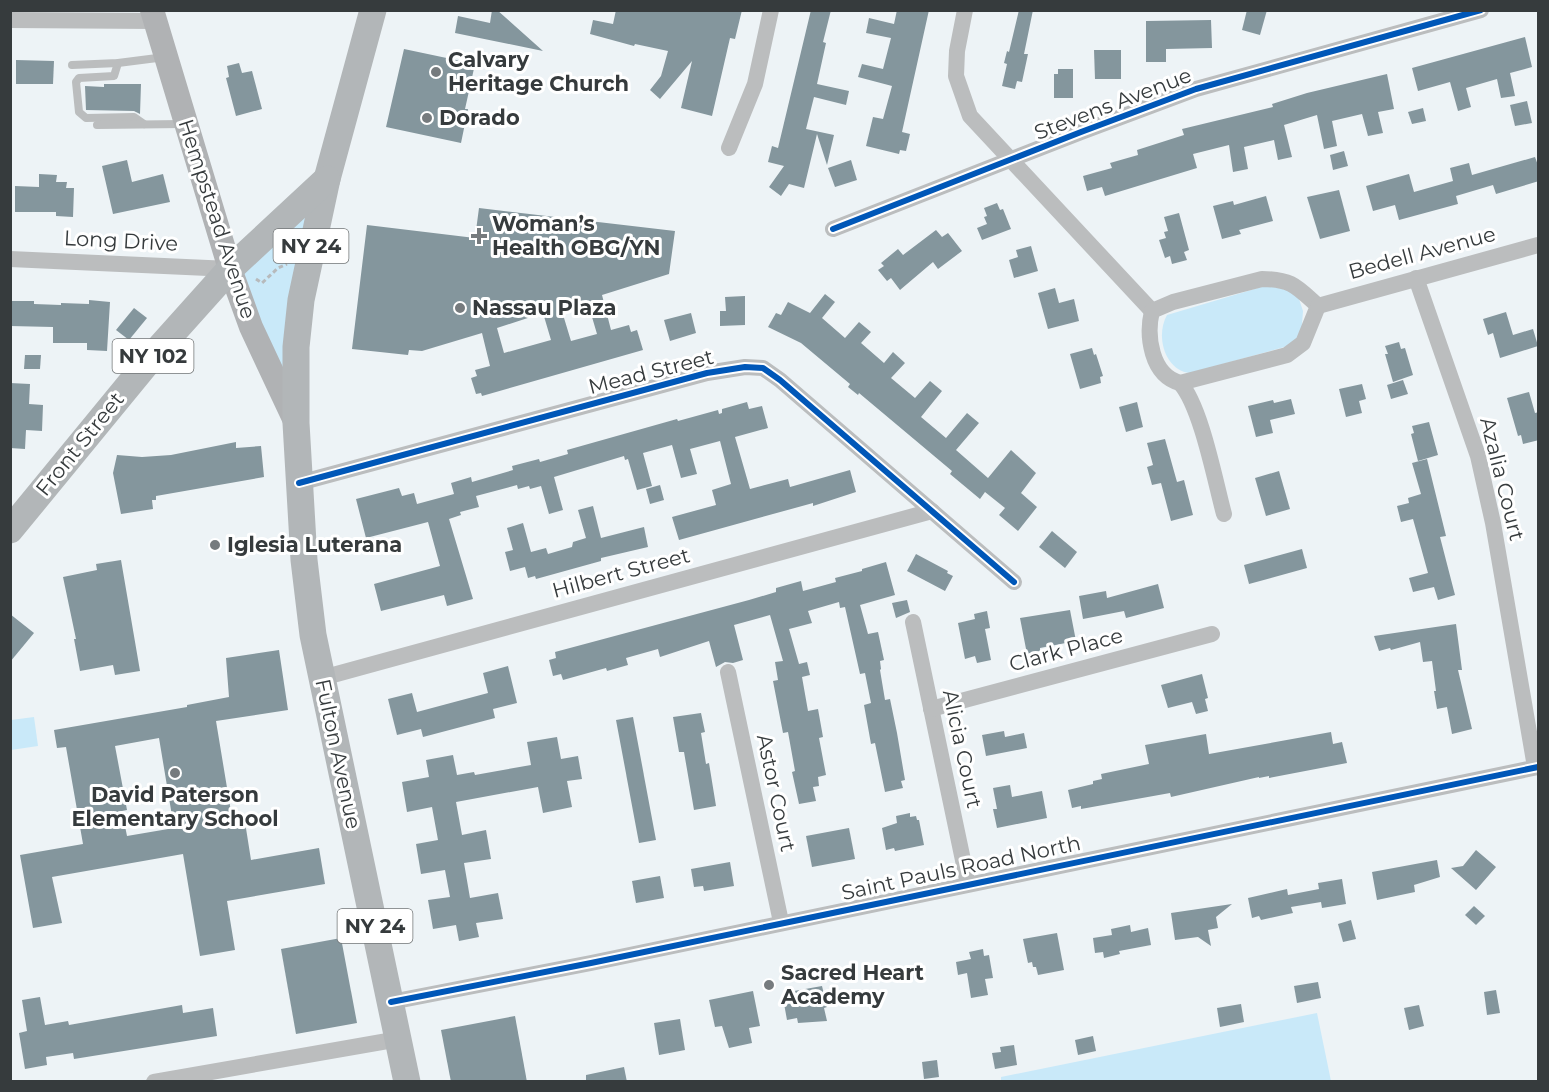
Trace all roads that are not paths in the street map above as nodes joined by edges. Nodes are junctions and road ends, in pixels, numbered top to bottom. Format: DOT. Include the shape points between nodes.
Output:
graph roads {
  1 [pos="373,10"];
  2 [pos="771,10"];
  3 [pos="966,10"];
  4 [pos="1481,10"];
  5 [pos="153,16"];
  6 [pos="10,20"];
  7 [pos="165,57"];
  8 [pos="118,63"];
  9 [pos="72,65"];
  10 [pos="144,124"];
  11 [pos="186,124"];
  12 [pos="97,125"];
  13 [pos="729,148"];
  14 [pos="1011,160"];
  15 [pos="327,179"];
  16 [pos="833,229"];
  17 [pos="1539,244"];
  18 [pos="10,259"];
  19 [pos="243,273"];
  20 [pos="1416,278"];
  21 [pos="1318,306"];
  22 [pos="1152,311"];
  23 [pos="1180,383"];
  24 [pos="296,423"];
  25 [pos="299,483"];
  26 [pos="932,511"];
  27 [pos="1224,514"];
  28 [pos="10,530"];
  29 [pos="1014,582"];
  30 [pos="913,622"];
  31 [pos="1212,634"];
  32 [pos="728,672"];
  33 [pos="322,678"];
  34 [pos="931,709"];
  35 [pos="1537,767"];
  36 [pos="968,884"];
  37 [pos="780,922"];
  38 [pos="391,1002"];
  39 [pos="399,1039"];
  40 [pos="154,1082"];
  41 [pos="407,1082"];
  1 -- 15 [label="main road, NY 24"];
  2 -- 13 [label="street" via="754,84"];
  3 -- 14 [label="street" via="956,76 970,116"];
  4 -- 14 [label="street, Stevens Avenue" via="1196,89"];
  5 -- 6 [label="street"];
  5 -- 7 [label="main road, Hempstead Avenue"];
  7 -- 8 [label="lane"];
  7 -- 11 [label="main road, Hempstead Avenue"];
  8 -- 9 [label="lane"];
  8 -- 10 [label="lane" via="114,76 79,78 79,112 86,118 134,117"];
  10 -- 11 [label="lane"];
  10 -- 12 [label="lane"];
  11 -- 19 [label="main road, Hempstead Avenue"];
  14 -- 16 [label="street, Stevens Avenue"];
  14 -- 22 [label="street"];
  15 -- 19 [label="main road, Front Street / NY 102"];
  15 -- 24 [label="main road, NY 24" via="301,300 296,347"];
  17 -- 20 [label="street, Bedell Avenue"];
  18 -- 19 [label="street, Long Drive"];
  19 -- 24 [label="main road, Hempstead Avenue" via="251,327"];
  19 -- 28 [label="main road, Front Street / NY 102" via="161,346"];
  20 -- 21 [label="street, Bedell Avenue"];
  20 -- 35 [label="street, Azalia Court" via="1478,456"];
  21 -- 22 [label="street" via="1286,281 1262,279"];
  21 -- 23 [label="street" via="1303,343 1287,355"];
  22 -- 23 [label="street" via="1148,331 1157,363 1168,377"];
  23 -- 27 [label="street" via="1192,400"];
  24 -- 25 [label="main road, Fulton Avenue / NY 24"];
  25 -- 26 [label="street, Mead Street" via="707,373 745,367 763,368 780,380"];
  25 -- 33 [label="main road, Fulton Avenue / NY 24" via="309,602"];
  26 -- 29 [label="street, Mead Street"];
  26 -- 33 [label="street, Hilbert Street"];
  30 -- 34 [label="street, Alicia Court"];
  31 -- 34 [label="street, Clark Place"];
  32 -- 37 [label="street, Astor Court"];
  33 -- 38 [label="main road, Fulton Avenue / NY 24"];
  34 -- 36 [label="street, Alicia Court"];
  35 -- 36 [label="street, Saint Pauls Road North"];
  36 -- 37 [label="street, Saint Pauls Road North"];
  37 -- 38 [label="street, Saint Pauls Road North"];
  38 -- 39 [label="main road, Fulton Avenue / NY 24"];
  39 -- 40 [label="street"];
  39 -- 41 [label="main road, Fulton Avenue / NY 24"];
}
